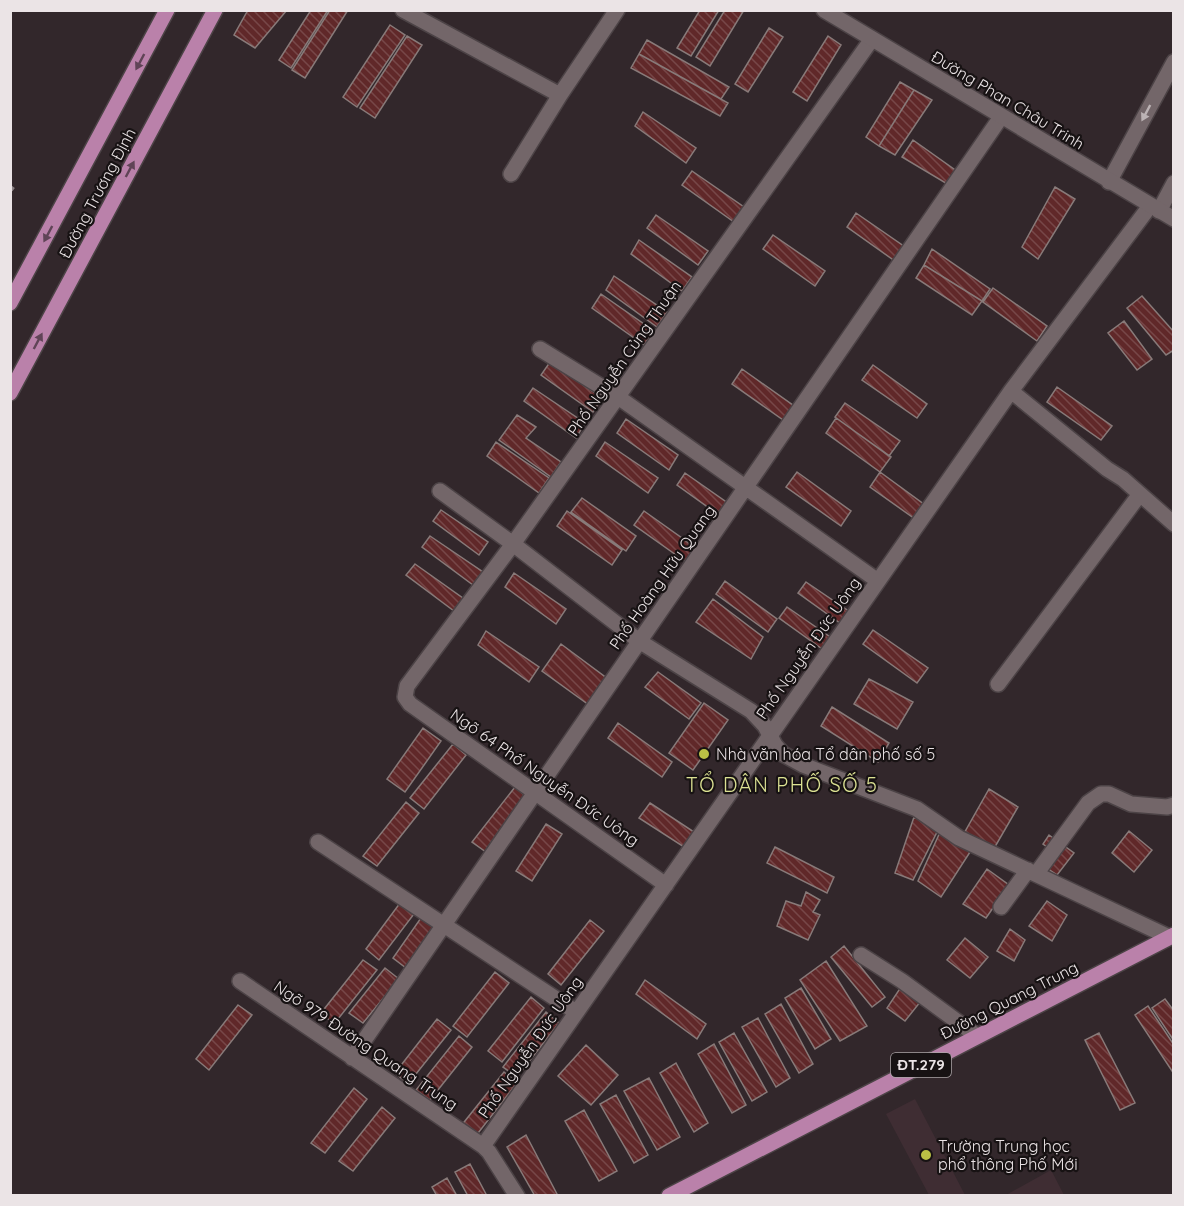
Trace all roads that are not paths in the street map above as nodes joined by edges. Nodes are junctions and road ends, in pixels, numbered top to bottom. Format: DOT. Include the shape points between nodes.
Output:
graph roads {
  1 [pos="167,10"];
  2 [pos="215,10"];
  3 [pos="403,10"];
  4 [pos="617,10"];
  5 [pos="824,10"];
  6 [pos="872,39"];
  7 [pos="1173,62"];
  8 [pos="560,95"];
  9 [pos="1001,117"];
  10 [pos="511,174"];
  11 [pos="1109,182"];
  12 [pos="1173,183"];
  13 [pos="1154,209"];
  14 [pos="1173,219"];
  15 [pos="10,303"];
  16 [pos="540,349"];
  17 [pos="1011,391"];
  18 [pos="10,393"];
  19 [pos="618,397"];
  20 [pos="746,487"];
  21 [pos="440,491"];
  22 [pos="1140,494"];
  23 [pos="1173,524"];
  24 [pos="513,544"];
  25 [pos="878,581"];
  26 [pos="639,641"];
  27 [pos="998,684"];
  28 [pos="405,697"];
  29 [pos="770,734"];
  30 [pos="535,792"];
  31 [pos="1173,805"];
  32 [pos="318,842"];
  33 [pos="1032,872"];
  34 [pos="666,885"];
  35 [pos="1000,907"];
  36 [pos="443,925"];
  37 [pos="1171,936"];
  38 [pos="861,955"];
  39 [pos="240,981"];
  40 [pos="576,1012"];
  41 [pos="977,1036"];
  42 [pos="352,1058"];
  43 [pos="483,1146"];
  44 [pos="517,1196"];
  45 [pos="669,1196"];
  1 -- 15 [label="main road, Đường Trương Định, one-way"];
  18 -- 2 [label="main road, Đường Trương Định, one-way"];
  3 -- 8 [label="street"];
  4 -- 8 [label="street"];
  5 -- 6 [label="street, Đường Phan Châu Trinh"];
  6 -- 9 [label="street, Đường Phan Châu Trinh"];
  6 -- 19 [label="street, Phố Nguyễn Củng Thuận"];
  7 -- 11 [label="street, one-way"];
  8 -- 10 [label="street"];
  9 -- 11 [label="street, Đường Phan Châu Trinh"];
  9 -- 20 [label="street, Phố Hoàng Hữu Quang"];
  11 -- 13 [label="street, Đường Phan Châu Trinh"];
  12 -- 13 [label="street, Phố Nguyễn Đức Uông"];
  13 -- 14 [label="street, Đường Phan Châu Trinh"];
  13 -- 17 [label="street, Phố Nguyễn Đức Uông"];
  16 -- 19 [label="street"];
  17 -- 22 [label="street"];
  17 -- 25 [label="street, Phố Nguyễn Đức Uông"];
  19 -- 20 [label="street"];
  19 -- 24 [label="street, Phố Nguyễn Củng Thuận"];
  20 -- 25 [label="street"];
  20 -- 26 [label="street, Phố Hoàng Hữu Quang"];
  21 -- 24 [label="street"];
  22 -- 23 [label="street"];
  22 -- 27 [label="street"];
  24 -- 26 [label="street"];
  24 -- 28 [label="street, Phố Nguyễn Củng Thuận" via="407,686"];
  25 -- 29 [label="street, Phố Nguyễn Đức Uông"];
  26 -- 29 [label="street" via="751,711"];
  26 -- 30 [label="street, Phố Hoàng Hữu Quang"];
  28 -- 30 [label="street, Ngõ 64 Phố Nguyễn Đức Uông"];
  29 -- 33 [label="street" via="783,754 803,765 917,809 959,838"];
  29 -- 34 [label="street, Phố Nguyễn Đức Uông"];
  30 -- 34 [label="street, Ngõ 64 Phố Nguyễn Đức Uông"];
  30 -- 36 [label="street, Phố Hoàng Hữu Quang"];
  31 -- 33 [label="street" via="1131,804 1101,794 1088,803"];
  32 -- 36 [label="street"];
  33 -- 35 [label="street"];
  33 -- 37 [label="street"];
  34 -- 40 [label="street, Phố Nguyễn Đức Uông"];
  36 -- 40 [label="street"];
  36 -- 42 [label="street, Phố Hoàng Hữu Quang"];
  37 -- 41 [label="main road, Đường Quang Trung / ĐT.279"];
  38 -- 41 [label="street"];
  39 -- 42 [label="street, Ngõ 979 Đường Quang Trung"];
  40 -- 43 [label="street, Phố Nguyễn Đức Uông"];
  41 -- 45 [label="main road, Đường Quang Trung / ĐT.279"];
  42 -- 43 [label="street, Ngõ 979 Đường Quang Trung"];
  43 -- 44 [label="street, Ngõ 979 Đường Quang Trung"];
}
